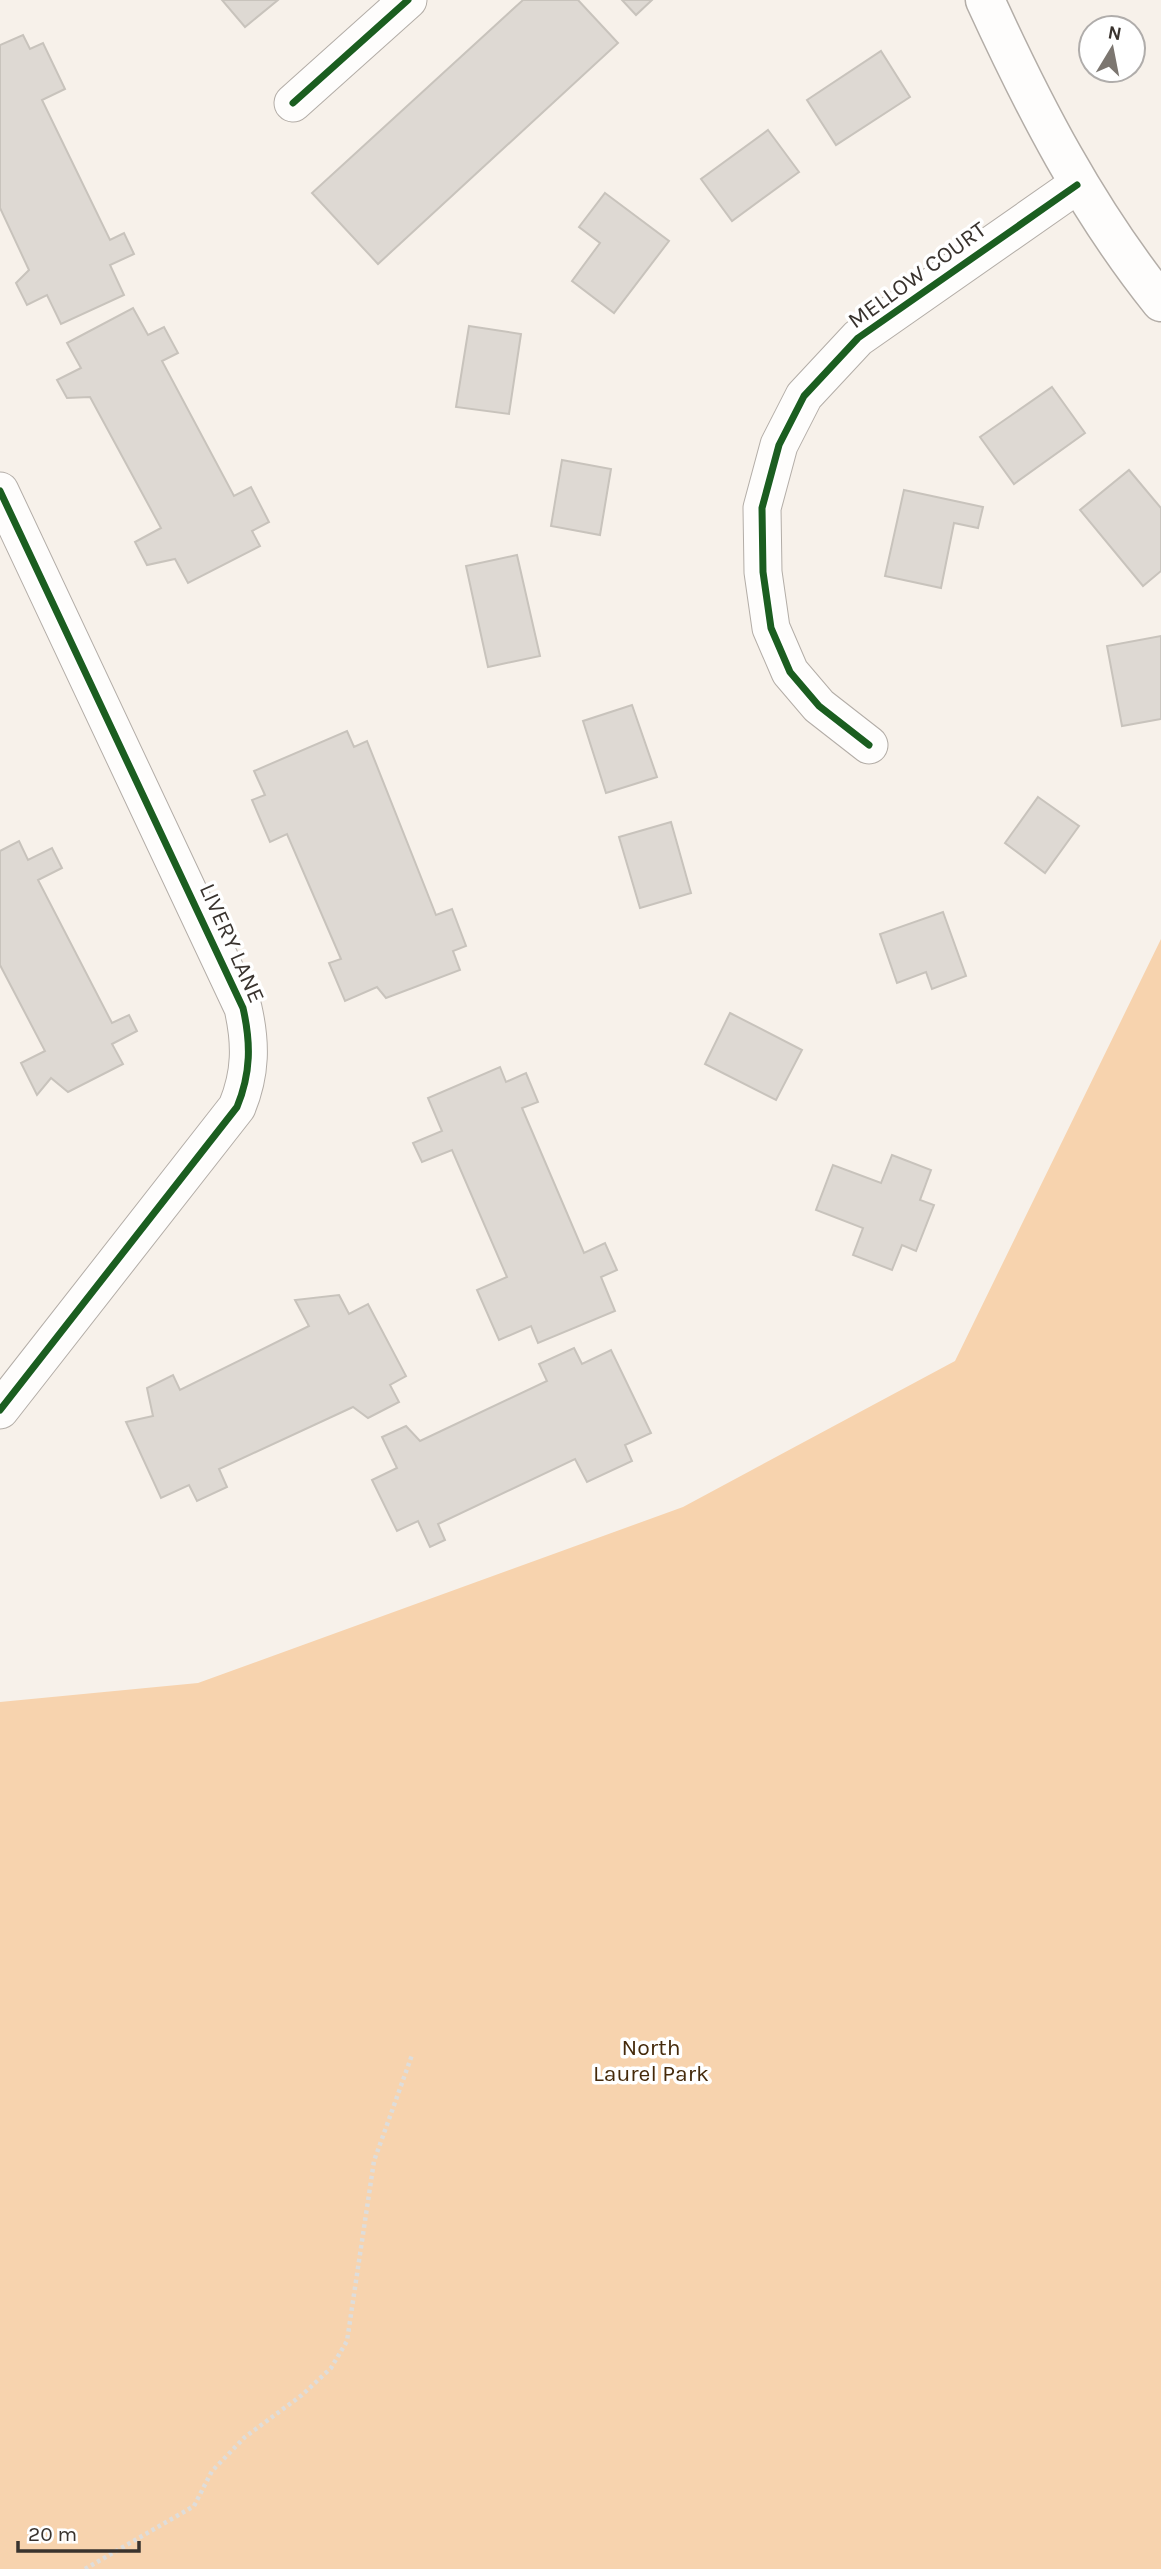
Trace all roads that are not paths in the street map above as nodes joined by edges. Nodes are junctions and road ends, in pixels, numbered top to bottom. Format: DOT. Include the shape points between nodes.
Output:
graph roads {
  1 [pos="408,0"];
  2 [pos="985,0"];
  3 [pos="293,103"];
  4 [pos="1077,185"];
  5 [pos="1161,302"];
  6 [pos="0,491"];
  7 [pos="869,745"];
  8 [pos="0,1410"];
  1 -- 3 [label="street"];
  2 -- 4 [label="street"];
  4 -- 5 [label="street" via="1121,253"];
  4 -- 7 [label="street, MELLOW COURT" via="858,338 804,396 779,445 762,508 763,572 771,628 790,672 804,689"];
  6 -- 8 [label="street, LIVERY LANE" via="243,1008 250,1054 237,1107"];
}
